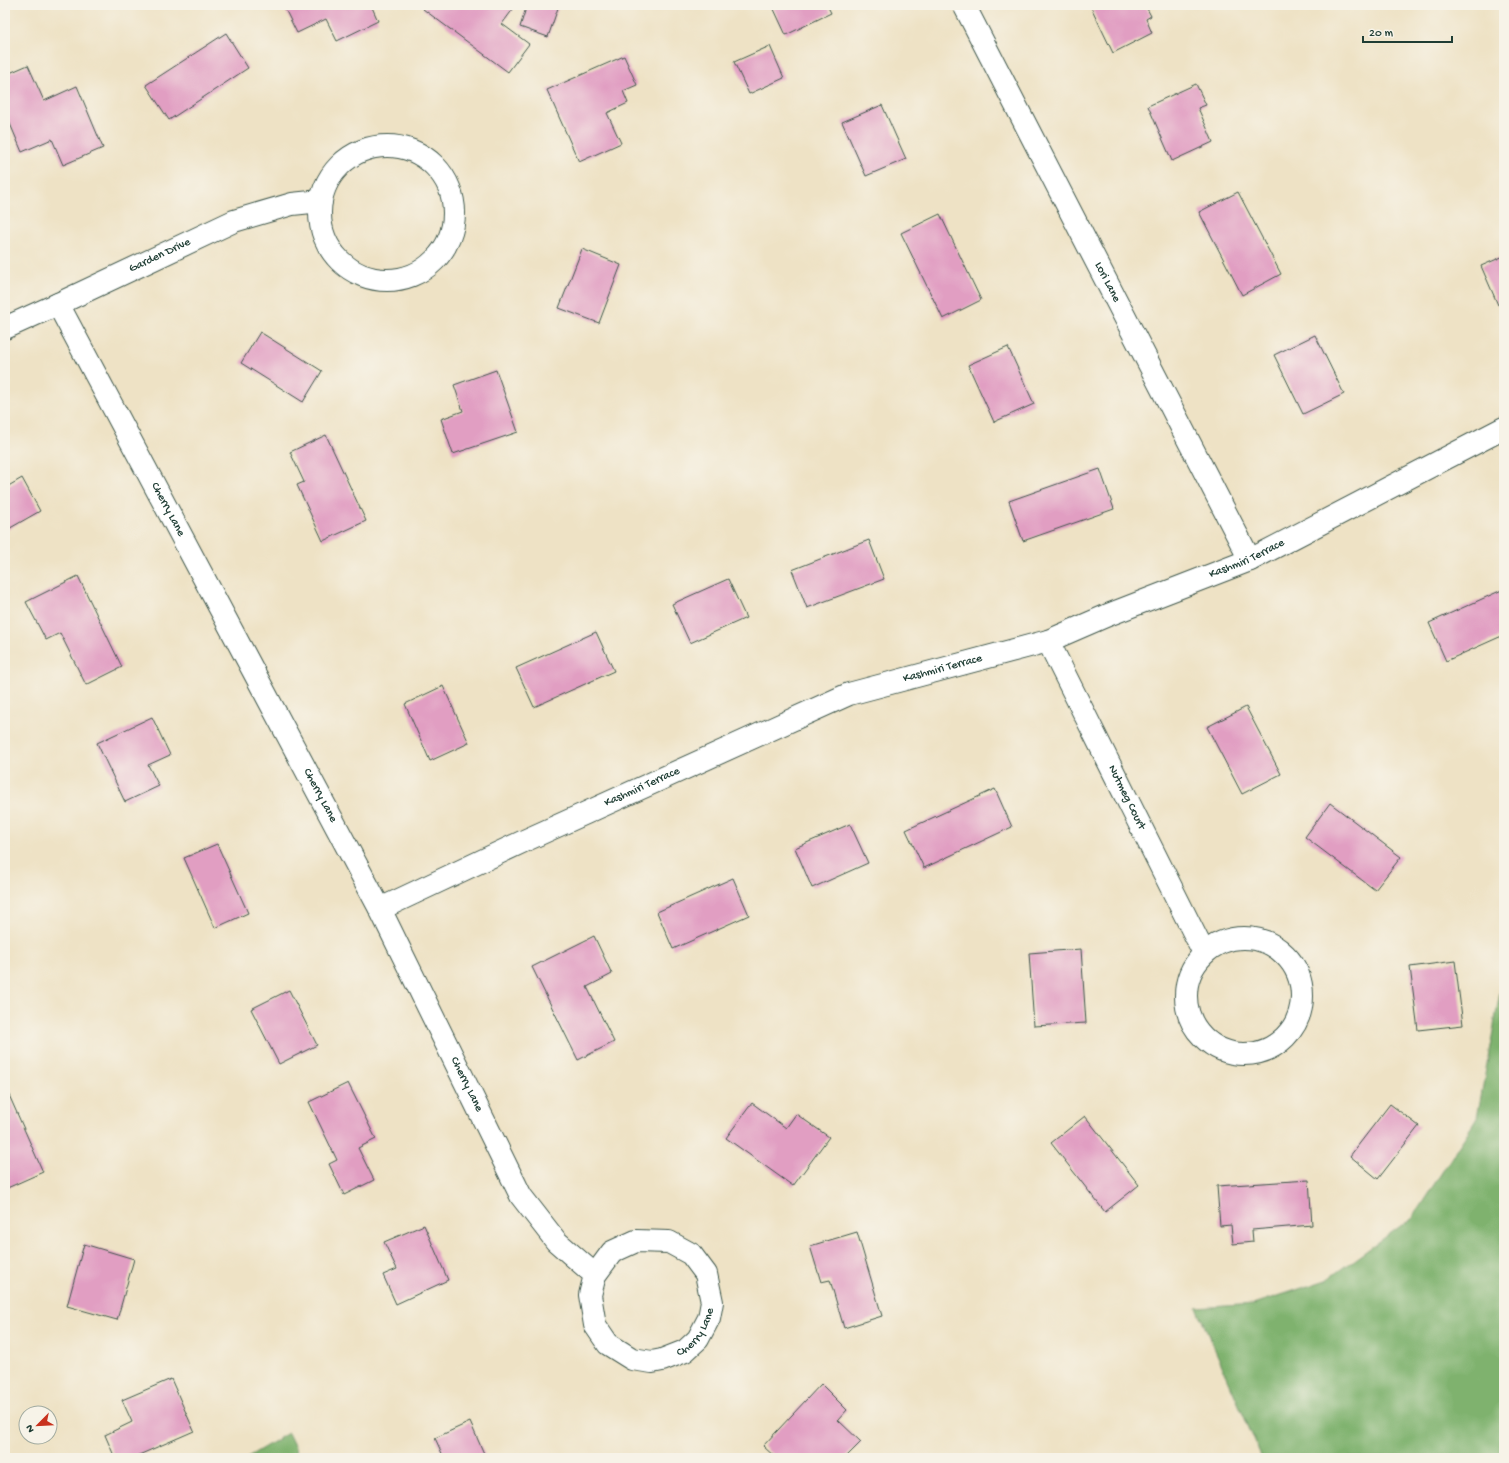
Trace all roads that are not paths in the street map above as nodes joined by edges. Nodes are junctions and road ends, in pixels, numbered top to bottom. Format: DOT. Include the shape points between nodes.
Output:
graph roads {
  1 [pos="964,5"];
  2 [pos="321,201"];
  3 [pos="58,304"];
  4 [pos="5,328"];
  5 [pos="1504,428"];
  6 [pos="1250,560"];
  7 [pos="1048,641"];
  8 [pos="380,909"];
  9 [pos="1204,953"];
  10 [pos="595,1275"];
  1 -- 6 [label="street, Lori Lane"];
  2 -- 2 [label="street" via="320,219 324,237 333,253 345,266 361,276 379,281 415,275 430,266 443,252 451,236 455,219 454,202 449,186 440,171 428,159 396,146 379,146 363,150 348,158 335,170 326,184"];
  2 -- 3 [label="street, Garden Drive" via="292,204 234,221"];
  3 -- 4 [label="street, Garden Drive"];
  3 -- 8 [label="street, Cherry Lane"];
  5 -- 6 [label="street, Kashmiri Terrace"];
  6 -- 7 [label="street, Kashmiri Terrace"];
  7 -- 8 [label="street, Kashmiri Terrace" via="849,694"];
  7 -- 9 [label="street, Nutmeg Court"];
  8 -- 10 [label="street, Cherry Lane" via="521,1196 556,1242"];
  9 -- 9 [label="street" via="1220,943 1237,938 1255,939 1272,945 1286,956 1296,971 1301,989 1301,1006 1295,1023 1284,1038 1270,1049 1252,1054 1234,1054 1216,1048 1202,1036 1191,1021 1186,997 1193,968"];
  10 -- 10 [label="street, Cherry Lane" via="590,1295 595,1325 608,1344 632,1359 652,1362 685,1351 698,1339 709,1318 712,1302 706,1274 691,1254 669,1242 636,1241 612,1252"];
}
